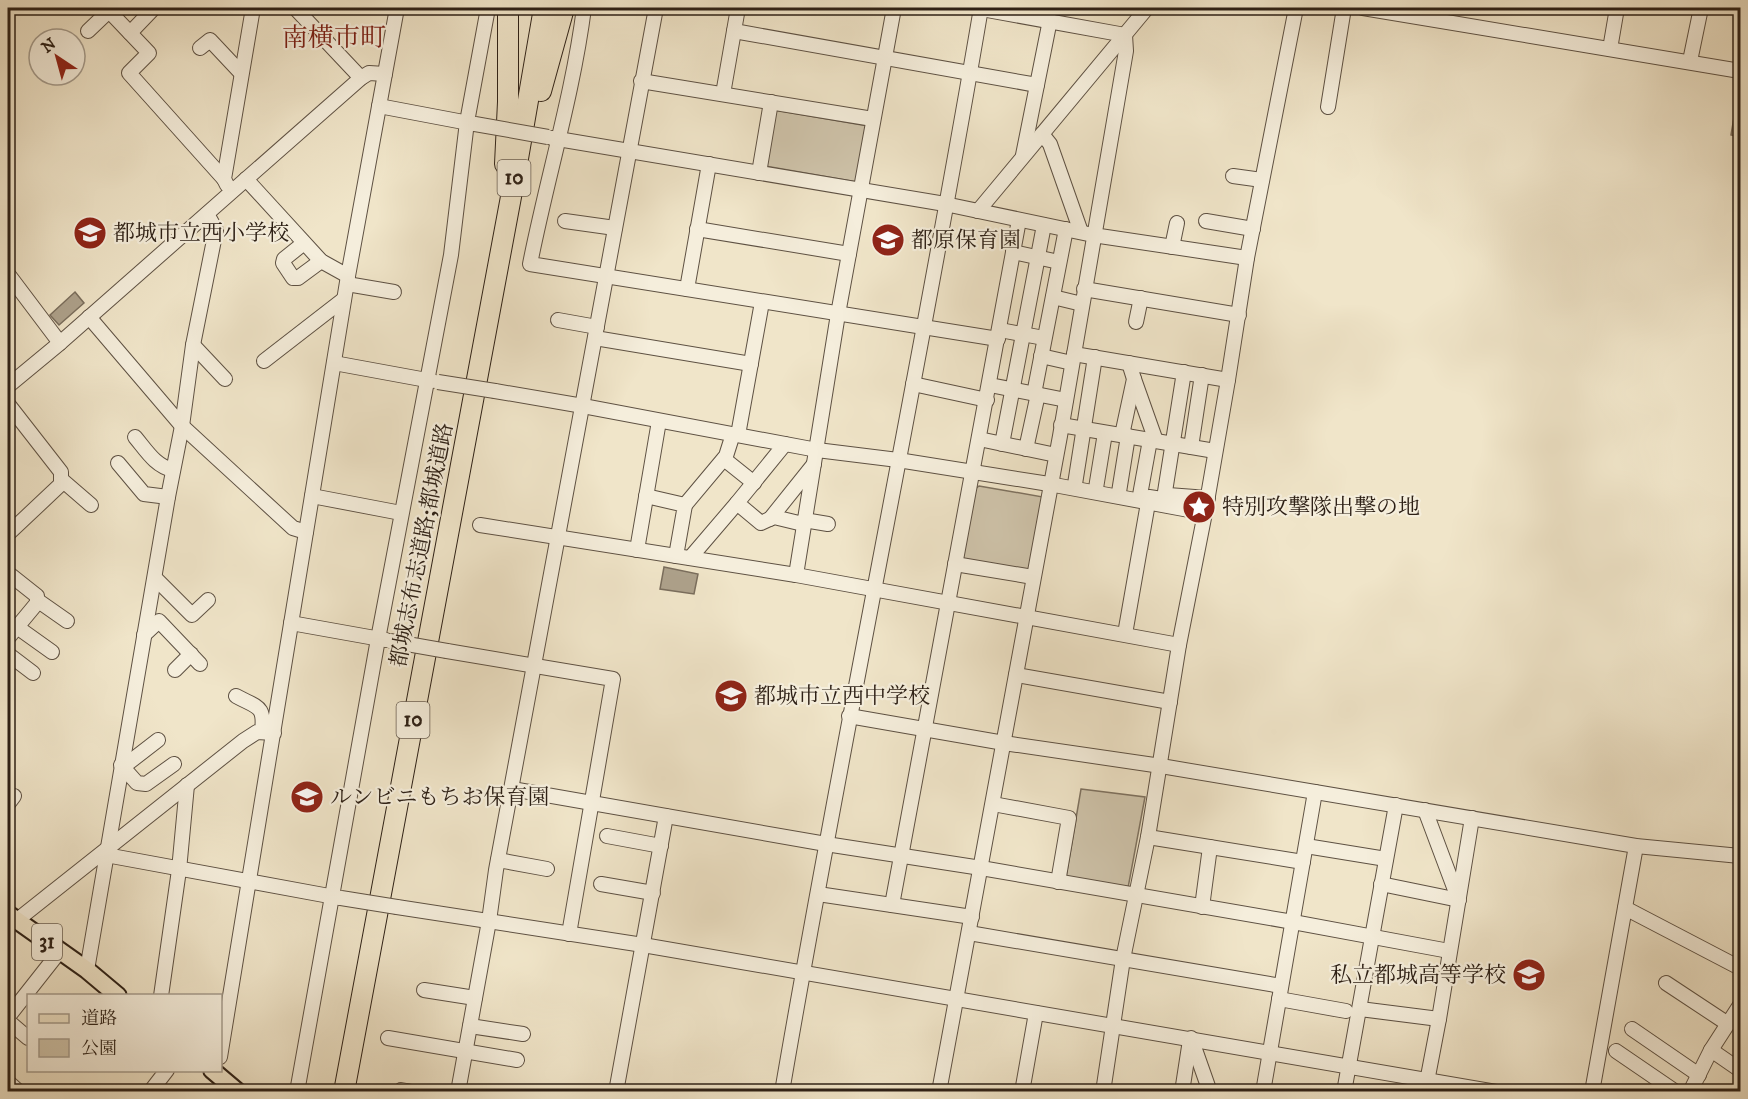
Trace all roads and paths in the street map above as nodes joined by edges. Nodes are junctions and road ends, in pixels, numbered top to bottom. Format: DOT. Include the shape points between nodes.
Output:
graph roads {
  1 [pos="154,8"];
  2 [pos="253,8"];
  3 [pos="295,8"];
  4 [pos="397,8"];
  5 [pos="488,8"];
  6 [pos="508,8"];
  7 [pos="544,8"];
  8 [pos="564,8"];
  9 [pos="584,8"];
  10 [pos="656,8"];
  11 [pos="738,8"];
  12 [pos="894,8"];
  13 [pos="976,8"];
  14 [pos="981,8"];
  15 [pos="1147,8"];
  16 [pos="1296,8"];
  17 [pos="1344,8"];
  18 [pos="1370,8"];
  19 [pos="1453,8"];
  20 [pos="1617,8"];
  21 [pos="1701,8"];
  22 [pos="110,9"];
  23 [pos="1050,20"];
  24 [pos="1451,22"];
  25 [pos="88,31"];
  26 [pos="734,31"];
  27 [pos="130,33"];
  28 [pos="1125,35"];
  29 [pos="200,48"];
  30 [pos="1610,49"];
  31 [pos="885,57"];
  32 [pos="1690,61"];
  33 [pos="1740,70"];
  34 [pos="970,73"];
  35 [pos="242,74"];
  36 [pos="385,75"];
  37 [pos="361,78"];
  38 [pos="641,81"];
  39 [pos="1037,85"];
  40 [pos="723,94"];
  41 [pos="771,102"];
  42 [pos="379,106"];
  43 [pos="1328,107"];
  44 [pos="873,119"];
  45 [pos="471,123"];
  46 [pos="1042,134"];
  47 [pos="554,138"];
  48 [pos="629,151"];
  49 [pos="1023,157"];
  50 [pos="709,164"];
  51 [pos="759,173"];
  52 [pos="1233,176"];
  53 [pos="224,179"];
  54 [pos="246,179"];
  55 [pos="1262,180"];
  56 [pos="859,191"];
  57 [pos="230,193"];
  58 [pos="945,204"];
  59 [pos="978,211"];
  60 [pos="207,214"];
  61 [pos="1019,220"];
  62 [pos="565,221"];
  63 [pos="1206,221"];
  64 [pos="1177,223"];
  65 [pos="1044,225"];
  66 [pos="615,228"];
  67 [pos="1253,228"];
  68 [pos="697,229"];
  69 [pos="1066,230"];
  70 [pos="1087,233"];
  71 [pos="304,243"];
  72 [pos="1172,247"];
  73 [pos="1013,252"];
  74 [pos="849,254"];
  75 [pos="1038,258"];
  76 [pos="1247,258"];
  77 [pos="321,261"];
  78 [pos="1059,262"];
  79 [pos="8,274"];
  80 [pos="606,276"];
  81 [pos="347,280"];
  82 [pos="687,289"];
  83 [pos="1084,289"];
  84 [pos="1007,290"];
  85 [pos="394,292"];
  86 [pos="1030,295"];
  87 [pos="1052,298"];
  88 [pos="1141,298"];
  89 [pos="344,299"];
  90 [pos="762,302"];
  91 [pos="1082,304"];
  92 [pos="838,315"];
  93 [pos="1239,315"];
  94 [pos="89,317"];
  95 [pos="558,320"];
  96 [pos="1136,322"];
  97 [pos="924,327"];
  98 [pos="596,332"];
  99 [pos="1023,334"];
  100 [pos="999,335"];
  101 [pos="1044,338"];
  102 [pos="60,343"];
  103 [pos="193,345"];
  104 [pos="483,348"];
  105 [pos="1041,356"];
  106 [pos="1095,357"];
  107 [pos="1073,358"];
  108 [pos="264,361"];
  109 [pos="334,363"];
  110 [pos="1129,363"];
  111 [pos="751,364"];
  112 [pos="1184,372"];
  113 [pos="1202,375"];
  114 [pos="225,379"];
  115 [pos="1134,379"];
  116 [pos="432,380"];
  117 [pos="1228,380"];
  118 [pos="913,384"];
  119 [pos="990,385"];
  120 [pos="8,386"];
  121 [pos="1013,389"];
  122 [pos="1036,394"];
  123 [pos="987,400"];
  124 [pos="1066,400"];
  125 [pos="8,404"];
  126 [pos="583,406"];
  127 [pos="659,421"];
  128 [pos="1061,425"];
  129 [pos="182,426"];
  130 [pos="1085,429"];
  131 [pos="1105,432"];
  132 [pos="736,434"];
  133 [pos="1125,436"];
  134 [pos="135,437"];
  135 [pos="979,439"];
  136 [pos="1153,441"];
  137 [pos="785,444"];
  138 [pos="1002,444"];
  139 [pos="1171,444"];
  140 [pos="1191,447"];
  141 [pos="1026,449"];
  142 [pos="1215,451"];
  143 [pos="1056,454"];
  144 [pos="816,456"];
  145 [pos="724,459"];
  146 [pos="898,460"];
  147 [pos="118,463"];
  148 [pos="173,470"];
  149 [pos="972,473"];
  150 [pos="62,480"];
  151 [pos="754,483"];
  152 [pos="1054,483"];
  153 [pos="1075,484"];
  154 [pos="1096,488"];
  155 [pos="1119,492"];
  156 [pos="312,496"];
  157 [pos="646,496"];
  158 [pos="168,497"];
  159 [pos="1164,498"];
  160 [pos="1208,498"];
  161 [pos="1144,499"];
  162 [pos="737,503"];
  163 [pos="91,505"];
  164 [pos="685,505"];
  165 [pos="401,513"];
  166 [pos="1205,513"];
  167 [pos="770,519"];
  168 [pos="804,522"];
  169 [pos="828,524"];
  170 [pos="480,525"];
  171 [pos="306,532"];
  172 [pos="8,534"];
  173 [pos="558,537"];
  174 [pos="637,550"];
  175 [pos="683,557"];
  176 [pos="955,564"];
  177 [pos="8,573"];
  178 [pos="796,575"];
  179 [pos="1033,577"];
  180 [pos="155,578"];
  181 [pos="875,591"];
  182 [pos="37,600"];
  183 [pos="208,600"];
  184 [pos="948,603"];
  185 [pos="1026,618"];
  186 [pos="68,621"];
  187 [pos="291,623"];
  188 [pos="17,627"];
  189 [pos="1125,634"];
  190 [pos="144,635"];
  191 [pos="8,639"];
  192 [pos="384,640"];
  193 [pos="1179,645"];
  194 [pos="52,652"];
  195 [pos="8,654"];
  196 [pos="535,664"];
  197 [pos="174,670"];
  198 [pos="33,673"];
  199 [pos="1016,675"];
  200 [pos="236,696"];
  201 [pos="1170,702"];
  202 [pos="849,716"];
  203 [pos="925,730"];
  204 [pos="268,733"];
  205 [pos="158,740"];
  206 [pos="1004,744"];
  207 [pos="174,764"];
  208 [pos="122,766"];
  209 [pos="1161,766"];
  210 [pos="187,785"];
  211 [pos="512,789"];
  212 [pos="1315,792"];
  213 [pos="592,804"];
  214 [pos="993,804"];
  215 [pos="1396,805"];
  216 [pos="1425,810"];
  217 [pos="666,816"];
  218 [pos="1472,818"];
  219 [pos="607,836"];
  220 [pos="1148,837"];
  221 [pos="826,844"];
  222 [pos="661,846"];
  223 [pos="1306,846"];
  224 [pos="1636,846"];
  225 [pos="1210,848"];
  226 [pos="107,852"];
  227 [pos="903,856"];
  228 [pos="1740,856"];
  229 [pos="498,860"];
  230 [pos="1386,860"];
  231 [pos="1303,862"];
  232 [pos="981,868"];
  233 [pos="547,869"];
  234 [pos="179,870"];
  235 [pos="249,880"];
  236 [pos="1058,882"];
  237 [pos="601,884"];
  238 [pos="1381,884"];
  239 [pos="653,893"];
  240 [pos="818,894"];
  241 [pos="1135,896"];
  242 [pos="336,897"];
  243 [pos="1459,900"];
  244 [pos="892,906"];
  245 [pos="1202,907"];
  246 [pos="1625,908"];
  247 [pos="12,917"];
  248 [pos="972,917"];
  249 [pos="489,921"];
  250 [pos="1293,922"];
  251 [pos="969,933"];
  252 [pos="569,934"];
  253 [pos="1371,937"];
  254 [pos="644,945"];
  255 [pos="60,951"];
  256 [pos="1449,951"];
  257 [pos="1123,959"];
  258 [pos="1740,968"];
  259 [pos="87,970"];
  260 [pos="803,973"];
  261 [pos="1666,983"];
  262 [pos="424,990"];
  263 [pos="1280,992"];
  264 [pos="27,994"];
  265 [pos="27,994"];
  266 [pos="116,994"];
  267 [pos="161,994"];
  268 [pos="475,998"];
  269 [pos="957,999"];
  270 [pos="1740,1005"];
  271 [pos="1353,1010"];
  272 [pos="1036,1012"];
  273 [pos="8,1019"];
  274 [pos="1439,1019"];
  275 [pos="1728,1024"];
  276 [pos="1114,1025"];
  277 [pos="470,1026"];
  278 [pos="1632,1029"];
  279 [pos="523,1034"];
  280 [pos="27,1037"];
  281 [pos="388,1038"];
  282 [pos="1191,1038"];
  283 [pos="222,1045"];
  284 [pos="1711,1050"];
  285 [pos="465,1051"];
  286 [pos="1616,1051"];
  287 [pos="1269,1052"];
  288 [pos="517,1060"];
  289 [pos="1348,1066"];
  290 [pos="1740,1070"];
  291 [pos="166,1072"];
  292 [pos="216,1072"];
  293 [pos="1699,1075"];
  294 [pos="8,1082"];
  295 [pos="1426,1086"];
  296 [pos="20,1092"];
  297 [pos="150,1092"];
  298 [pos="238,1092"];
  299 [pos="297,1092"];
  300 [pos="344,1092"];
  301 [pos="458,1092"];
  302 [pos="616,1092"];
  303 [pos="782,1092"];
  304 [pos="939,1092"];
  305 [pos="1023,1092"];
  306 [pos="1103,1092"];
  307 [pos="1182,1092"];
  308 [pos="1210,1092"];
  309 [pos="1263,1092"];
  310 [pos="1344,1092"];
  311 [pos="1496,1092"];
  312 [pos="1592,1092"];
  313 [pos="1676,1092"];
  314 [pos="1690,1092"];
  1 -- 27 [label="street"];
  2 -- 35 [label="street"];
  3 -- 37 [label="street"];
  4 -- 36 [label="street"];
  5 -- 45 [label="street"];
  6 -- 104 [label="highway" via="507,143"];
  7 -- 104 [label="highway, 都城志布志道路;都城道路 / 10"];
  8 -- 104 [label="highway" via="532,123"];
  9 -- 47 [label="street" via="578,52"];
  10 -- 38 [label="street"];
  11 -- 26 [label="street"];
  12 -- 31 [label="street"];
  13 -- 14 [label="street"];
  14 -- 23 [label="street"];
  14 -- 34 [label="street"];
  15 -- 28 [label="street"];
  16 -- 55 [label="street"];
  17 -- 43 [label="street"];
  18 -- 24 [label="street"];
  19 -- 24 [label="street"];
  20 -- 30 [label="street"];
  21 -- 32 [label="street"];
  22 -- 25 [label="street"];
  22 -- 27 [label="street"];
  23 -- 28 [label="street"];
  23 -- 39 [label="street"];
  24 -- 30 [label="street"];
  26 -- 31 [label="street"];
  26 -- 40 [label="street"];
  27 -- 53 [label="street" via="149,53 129,73"];
  28 -- 46 [label="street"];
  28 -- 70 [label="street" via="1126,51"];
  29 -- 35 [label="street" via="210,40"];
  30 -- 32 [label="street"];
  31 -- 34 [label="street"];
  31 -- 44 [label="street"];
  32 -- 33 [label="street"];
  34 -- 39 [label="street"];
  34 -- 58 [label="street"];
  35 -- 53 [label="street"];
  36 -- 37 [label="street" via="369,73"];
  36 -- 42 [label="street"];
  37 -- 54 [label="street"];
  38 -- 40 [label="street"];
  38 -- 48 [label="street"];
  39 -- 49 [label="street"];
  40 -- 41 [label="street"];
  41 -- 44 [label="street"];
  41 -- 51 [label="street"];
  42 -- 45 [label="street"];
  42 -- 81 [label="street"];
  44 -- 56 [label="street"];
  45 -- 47 [label="street, bridge"];
  45 -- 116 [label="street"];
  46 -- 49 [label="street"];
  46 -- 70 [label="street" via="1050,144"];
  47 -- 48 [label="street"];
  47 -- 80 [label="street" via="530,264"];
  48 -- 50 [label="street"];
  48 -- 66 [label="street"];
  49 -- 59 [label="street"];
  50 -- 51 [label="street"];
  50 -- 68 [label="street"];
  51 -- 56 [label="street"];
  52 -- 55 [label="street"];
  53 -- 57 [label="street"];
  54 -- 57 [label="street"];
  54 -- 71 [label="street"];
  55 -- 67 [label="street"];
  56 -- 58 [label="street"];
  56 -- 74 [label="street"];
  57 -- 60 [label="street"];
  58 -- 59 [label="street"];
  58 -- 97 [label="street"];
  59 -- 61 [label="street"];
  60 -- 94 [label="street"];
  60 -- 103 [label="street" via="216,230"];
  61 -- 65 [label="street"];
  61 -- 73 [label="street"];
  62 -- 66 [label="street"];
  63 -- 67 [label="street"];
  64 -- 72 [label="street"];
  65 -- 69 [label="street"];
  65 -- 75 [label="street"];
  66 -- 80 [label="street"];
  67 -- 76 [label="street"];
  68 -- 74 [label="street"];
  68 -- 82 [label="street"];
  69 -- 70 [label="street"];
  69 -- 78 [label="street"];
  70 -- 72 [label="street"];
  70 -- 83 [label="street"];
  71 -- 77 [label="street"];
  71 -- 77 [label="street" via="284,259 293,278"];
  72 -- 76 [label="street"];
  73 -- 75 [label="street"];
  73 -- 84 [label="street"];
  74 -- 92 [label="street"];
  75 -- 78 [label="street"];
  75 -- 86 [label="street"];
  76 -- 93 [label="street"];
  77 -- 81 [label="street"];
  78 -- 87 [label="street"];
  79 -- 102 [label="street"];
  80 -- 82 [label="street"];
  80 -- 98 [label="street"];
  81 -- 85 [label="street"];
  81 -- 89 [label="street"];
  82 -- 90 [label="street"];
  83 -- 88 [label="street"];
  83 -- 91 [label="street"];
  84 -- 86 [label="street"];
  84 -- 100 [label="street"];
  86 -- 87 [label="street"];
  86 -- 99 [label="street"];
  87 -- 91 [label="street"];
  87 -- 101 [label="street"];
  88 -- 93 [label="street"];
  88 -- 96 [label="street"];
  89 -- 108 [label="street" via="277,344"];
  89 -- 109 [label="street"];
  90 -- 92 [label="street"];
  90 -- 111 [label="street"];
  91 -- 107 [label="street"];
  92 -- 97 [label="street"];
  92 -- 144 [label="street"];
  93 -- 117 [label="street"];
  94 -- 102 [label="street"];
  94 -- 129 [label="street"];
  95 -- 98 [label="street"];
  97 -- 100 [label="street"];
  97 -- 118 [label="street"];
  98 -- 111 [label="street"];
  98 -- 126 [label="street"];
  99 -- 100 [label="street"];
  99 -- 101 [label="street"];
  99 -- 121 [label="street"];
  100 -- 119 [label="street"];
  101 -- 105 [label="street"];
  102 -- 120 [label="street"];
  103 -- 114 [label="street"];
  103 -- 129 [label="street"];
  104 -- 300 [label="highway, 都城志布志道路;都城道路 / 10"];
  105 -- 107 [label="street"];
  105 -- 122 [label="street"];
  106 -- 107 [label="street"];
  106 -- 110 [label="street"];
  106 -- 130 [label="street"];
  107 -- 124 [label="street"];
  109 -- 116 [label="street"];
  109 -- 156 [label="street"];
  110 -- 112 [label="street"];
  110 -- 115 [label="street"];
  111 -- 132 [label="street"];
  112 -- 113 [label="street"];
  112 -- 139 [label="street"];
  113 -- 117 [label="street"];
  113 -- 140 [label="street"];
  115 -- 133 [label="street"];
  115 -- 136 [label="street"];
  116 -- 126 [label="street, bridge"];
  116 -- 165 [label="street"];
  117 -- 142 [label="street"];
  118 -- 123 [label="street"];
  118 -- 146 [label="street"];
  119 -- 121 [label="street"];
  119 -- 123 [label="street"];
  121 -- 122 [label="street"];
  121 -- 138 [label="street"];
  122 -- 124 [label="street"];
  122 -- 141 [label="street"];
  123 -- 135 [label="street"];
  124 -- 128 [label="street"];
  125 -- 150 [label="street" via="61,472"];
  126 -- 127 [label="street"];
  126 -- 173 [label="street"];
  127 -- 132 [label="street"];
  127 -- 157 [label="street"];
  128 -- 130 [label="street"];
  128 -- 143 [label="street"];
  129 -- 148 [label="street"];
  129 -- 171 [label="street" via="292,528"];
  130 -- 131 [label="street"];
  130 -- 153 [label="street"];
  131 -- 133 [label="street"];
  131 -- 154 [label="street"];
  132 -- 137 [label="street"];
  132 -- 145 [label="street"];
  133 -- 136 [label="street"];
  133 -- 155 [label="street"];
  134 -- 148 [label="street" via="157,463"];
  135 -- 138 [label="street"];
  135 -- 149 [label="street"];
  136 -- 139 [label="street"];
  136 -- 161 [label="street"];
  137 -- 144 [label="street"];
  137 -- 151 [label="street"];
  138 -- 141 [label="street"];
  139 -- 140 [label="street"];
  139 -- 159 [label="street"];
  140 -- 142 [label="street"];
  141 -- 143 [label="street"];
  142 -- 160 [label="street"];
  143 -- 152 [label="street"];
  144 -- 146 [label="street"];
  144 -- 167 [label="street"];
  144 -- 168 [label="street"];
  145 -- 151 [label="street"];
  145 -- 164 [label="street"];
  146 -- 149 [label="street"];
  146 -- 181 [label="street"];
  147 -- 158 [label="street" via="144,494"];
  148 -- 158 [label="street"];
  149 -- 152 [label="street"];
  149 -- 176 [label="street"];
  150 -- 163 [label="street"];
  150 -- 172 [label="street"];
  151 -- 162 [label="street"];
  152 -- 153 [label="street"];
  152 -- 161 [label="street"];
  152 -- 179 [label="street"];
  153 -- 154 [label="street"];
  154 -- 155 [label="street"];
  155 -- 161 [label="street"];
  156 -- 165 [label="street"];
  156 -- 171 [label="street"];
  157 -- 164 [label="street"];
  157 -- 174 [label="street"];
  158 -- 180 [label="street"];
  159 -- 160 [label="street"];
  159 -- 161 [label="street"];
  160 -- 166 [label="street"];
  161 -- 166 [label="street"];
  161 -- 189 [label="street"];
  162 -- 167 [label="street" via="761,523"];
  162 -- 175 [label="street"];
  164 -- 175 [label="street"];
  165 -- 192 [label="street"];
  166 -- 193 [label="street"];
  167 -- 168 [label="street"];
  168 -- 169 [label="street"];
  168 -- 178 [label="street"];
  170 -- 173 [label="street"];
  171 -- 187 [label="street"];
  173 -- 174 [label="street"];
  173 -- 196 [label="street"];
  174 -- 175 [label="street"];
  175 -- 178 [label="street"];
  176 -- 179 [label="street"];
  176 -- 184 [label="street"];
  177 -- 182 [label="street"];
  178 -- 181 [label="street"];
  179 -- 185 [label="street"];
  180 -- 183 [label="street" via="192,615"];
  180 -- 190 [label="street"];
  181 -- 184 [label="street"];
  181 -- 202 [label="street"];
  182 -- 186 [label="street"];
  182 -- 188 [label="street"];
  184 -- 185 [label="street"];
  184 -- 203 [label="street"];
  185 -- 189 [label="street"];
  185 -- 199 [label="street"];
  187 -- 192 [label="street"];
  187 -- 204 [label="street"];
  188 -- 191 [label="street"];
  188 -- 194 [label="street"];
  189 -- 193 [label="street"];
  190 -- 197 [label="street" via="159,621 196,659"];
  190 -- 208 [label="street"];
  192 -- 196 [label="street, bridge"];
  192 -- 242 [label="street"];
  193 -- 201 [label="street"];
  195 -- 198 [label="street"];
  196 -- 211 [label="street"];
  196 -- 213 [label="street" via="613,679"];
  199 -- 201 [label="street"];
  199 -- 206 [label="street"];
  200 -- 204 [label="street" via="261,710"];
  201 -- 209 [label="street"];
  202 -- 203 [label="street"];
  202 -- 221 [label="street"];
  203 -- 206 [label="street"];
  203 -- 227 [label="street"];
  204 -- 210 [label="street" via="257,732"];
  204 -- 235 [label="street"];
  205 -- 208 [label="street"];
  206 -- 209 [label="street"];
  206 -- 214 [label="street"];
  207 -- 208 [label="street" via="146,784 137,783"];
  208 -- 226 [label="street"];
  209 -- 212 [label="street"];
  209 -- 220 [label="street"];
  210 -- 226 [label="street"];
  210 -- 234 [label="street"];
  211 -- 213 [label="street"];
  211 -- 229 [label="street"];
  212 -- 215 [label="street"];
  212 -- 223 [label="street"];
  213 -- 217 [label="street"];
  213 -- 252 [label="street"];
  214 -- 232 [label="street"];
  214 -- 236 [label="street" via="1069,818"];
  215 -- 216 [label="street"];
  215 -- 230 [label="street"];
  216 -- 218 [label="street"];
  216 -- 243 [label="street"];
  217 -- 221 [label="street"];
  217 -- 222 [label="street"];
  218 -- 224 [label="street"];
  218 -- 243 [label="street"];
  219 -- 222 [label="street"];
  220 -- 225 [label="street"];
  220 -- 241 [label="street"];
  221 -- 227 [label="street"];
  221 -- 240 [label="street"];
  222 -- 239 [label="street"];
  223 -- 230 [label="street"];
  223 -- 231 [label="street"];
  224 -- 228 [label="street"];
  224 -- 246 [label="street"];
  225 -- 231 [label="street"];
  225 -- 245 [label="street"];
  226 -- 234 [label="street"];
  226 -- 247 [label="street"];
  226 -- 259 [label="street"];
  227 -- 232 [label="street"];
  227 -- 244 [label="street"];
  229 -- 233 [label="street"];
  229 -- 249 [label="street"];
  230 -- 238 [label="street"];
  231 -- 250 [label="street"];
  232 -- 236 [label="street"];
  232 -- 248 [label="street"];
  234 -- 235 [label="street"];
  234 -- 267 [label="street"];
  235 -- 242 [label="street"];
  235 -- 283 [label="street"];
  236 -- 241 [label="street"];
  237 -- 239 [label="street"];
  238 -- 243 [label="street"];
  238 -- 253 [label="street"];
  239 -- 254 [label="street"];
  240 -- 244 [label="street"];
  240 -- 260 [label="street"];
  241 -- 245 [label="street"];
  241 -- 257 [label="street"];
  242 -- 249 [label="street, bridge"];
  242 -- 299 [label="street"];
  243 -- 256 [label="street"];
  244 -- 248 [label="street"];
  245 -- 250 [label="street"];
  246 -- 258 [label="street"];
  246 -- 312 [label="street"];
  247 -- 255 [label="main road, 31"];
  248 -- 251 [label="street"];
  249 -- 252 [label="street"];
  249 -- 268 [label="street"];
  250 -- 253 [label="street"];
  250 -- 263 [label="street"];
  251 -- 257 [label="street"];
  251 -- 269 [label="street"];
  252 -- 254 [label="street"];
  253 -- 256 [label="street"];
  253 -- 271 [label="street"];
  254 -- 260 [label="street"];
  254 -- 302 [label="street"];
  255 -- 259 [label="main road, 31"];
  255 -- 265 [label="street"];
  256 -- 274 [label="street"];
  257 -- 263 [label="street"];
  257 -- 276 [label="street"];
  259 -- 266 [label="main road, 31"];
  260 -- 269 [label="street"];
  260 -- 303 [label="street"];
  261 -- 275 [label="street"];
  262 -- 268 [label="street"];
  263 -- 271 [label="street"];
  263 -- 287 [label="street"];
  264 -- 273 [label="street"];
  268 -- 277 [label="street"];
  269 -- 272 [label="street"];
  269 -- 304 [label="street"];
  270 -- 275 [label="street"];
  271 -- 274 [label="street"];
  271 -- 289 [label="street"];
  272 -- 276 [label="street"];
  272 -- 305 [label="street"];
  273 -- 280 [label="street"];
  274 -- 295 [label="street"];
  275 -- 284 [label="street"];
  276 -- 282 [label="street"];
  276 -- 306 [label="street"];
  277 -- 279 [label="street"];
  277 -- 285 [label="street"];
  278 -- 293 [label="street"];
  281 -- 285 [label="street"];
  282 -- 287 [label="street"];
  282 -- 307 [label="street"];
  282 -- 308 [label="street"];
  284 -- 290 [label="street"];
  284 -- 293 [label="street"];
  285 -- 288 [label="street"];
  285 -- 301 [label="street"];
  286 -- 313 [label="street"];
  287 -- 289 [label="street"];
  287 -- 309 [label="street"];
  289 -- 295 [label="street"];
  289 -- 310 [label="street"];
  291 -- 297 [label="street"];
  292 -- 298 [label="main road"];
  293 -- 314 [label="street"];
  294 -- 296 [label="street"];
  295 -- 311 [label="street"];
}
